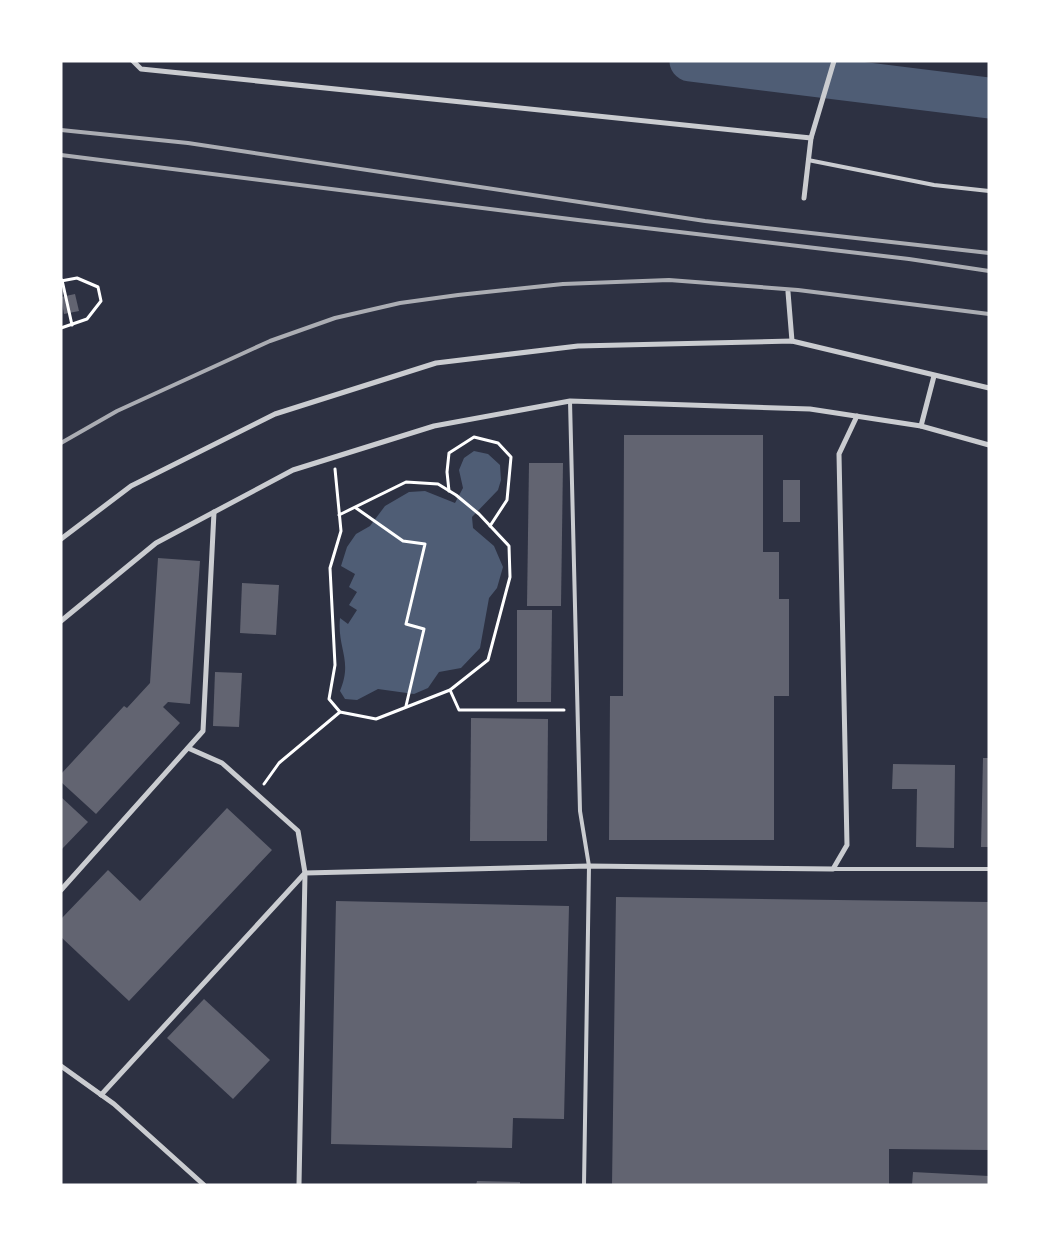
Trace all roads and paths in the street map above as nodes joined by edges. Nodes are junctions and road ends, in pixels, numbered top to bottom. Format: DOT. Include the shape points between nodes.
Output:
graph roads {
  1 [pos="133,61"];
  2 [pos="834,61"];
  3 [pos="811,137"];
  4 [pos="808,160"];
  5 [pos="989,191"];
  6 [pos="804,198"];
  7 [pos="62,281"];
  8 [pos="788,292"];
  9 [pos="72,325"];
  10 [pos="61,328"];
  11 [pos="792,341"];
  12 [pos="934,376"];
  13 [pos="989,388"];
  14 [pos="570,401"];
  15 [pos="857,416"];
  16 [pos="921,426"];
  17 [pos="989,445"];
  18 [pos="334,457"];
  19 [pos="450,491"];
  20 [pos="355,507"];
  21 [pos="214,512"];
  22 [pos="340,515"];
  23 [pos="490,526"];
  24 [pos="61,539"];
  25 [pos="61,621"];
  26 [pos="450,690"];
  27 [pos="406,706"];
  28 [pos="578,710"];
  29 [pos="340,712"];
  30 [pos="188,748"];
  31 [pos="256,794"];
  32 [pos="589,866"];
  33 [pos="832,868"];
  34 [pos="989,869"];
  35 [pos="305,873"];
  36 [pos="61,890"];
  37 [pos="61,1066"];
  38 [pos="101,1095"];
  39 [pos="204,1185"];
  40 [pos="299,1185"];
  41 [pos="584,1185"];
  1 -- 3 [label="street" via="140,69"];
  2 -- 3 [label="street"];
  3 -- 4 [label="street"];
  4 -- 5 [label="lane"];
  4 -- 6 [label="street"];
  7 -- 9 [label="path"];
  7 -- 9 [label="path" via="77,278 98,288 101,301 87,319"];
  8 -- 11 [label="street"];
  9 -- 10 [label="path"];
  11 -- 12 [label="street"];
  11 -- 24 [label="street" via="578,346 436,363 275,414 131,486"];
  12 -- 13 [label="street"];
  12 -- 16 [label="street"];
  14 -- 15 [label="street" via="810,409"];
  14 -- 18 [label="street" via="434,426"];
  14 -- 28 [label="lane"];
  15 -- 16 [label="street"];
  15 -- 33 [label="street" via="839,454 847,845"];
  16 -- 17 [label="street"];
  18 -- 21 [label="street" via="293,470"];
  18 -- 22 [label="path"];
  19 -- 20 [label="path" via="438,484 406,482"];
  19 -- 23 [label="path"];
  19 -- 23 [label="path" via="449,453 474,437 498,443 511,457 510,474 507,500"];
  20 -- 22 [label="path"];
  20 -- 27 [label="path" via="403,541 425,544 406,624 424,629"];
  21 -- 25 [label="street" via="156,543"];
  21 -- 30 [label="street" via="204,731"];
  22 -- 29 [label="path" via="341,530 330,568 334,665 329,699"];
  23 -- 26 [label="path" via="509,546 510,577 488,660"];
  26 -- 27 [label="path"];
  26 -- 28 [label="path" via="459,710"];
  27 -- 29 [label="path" via="376,719"];
  28 -- 32 [label="lane" via="580,811"];
  29 -- 31 [label="path" via="279,763"];
  30 -- 31 [label="street" via="222,763"];
  30 -- 36 [label="street"];
  31 -- 35 [label="street" via="298,831"];
  32 -- 33 [label="street"];
  32 -- 35 [label="street"];
  32 -- 41 [label="lane"];
  33 -- 34 [label="lane"];
  35 -- 38 [label="street"];
  35 -- 40 [label="street"];
  37 -- 38 [label="street"];
  38 -- 39 [label="street"];
}
